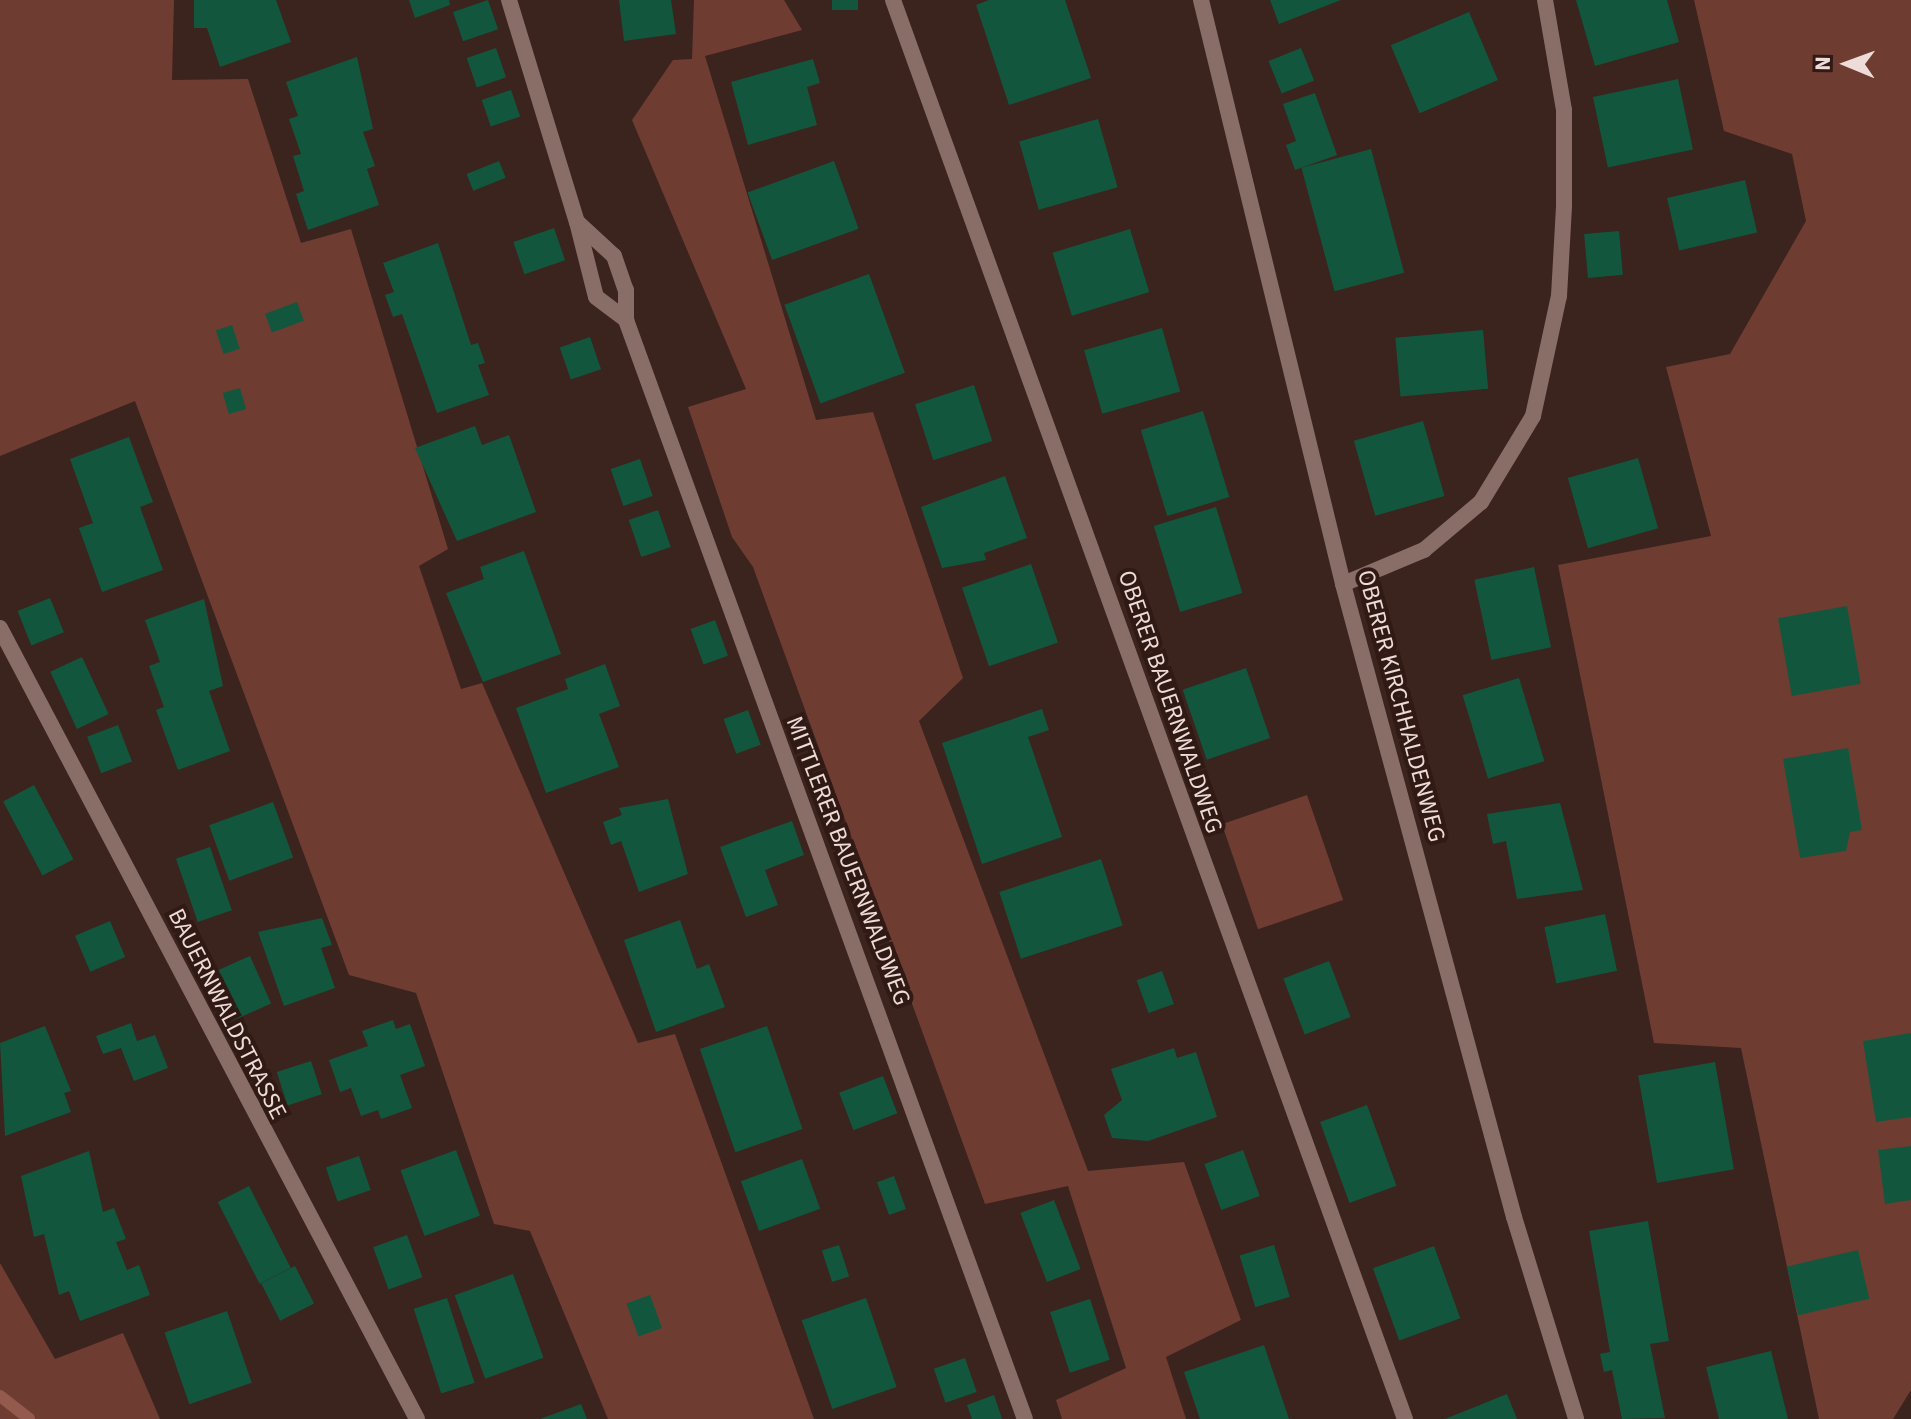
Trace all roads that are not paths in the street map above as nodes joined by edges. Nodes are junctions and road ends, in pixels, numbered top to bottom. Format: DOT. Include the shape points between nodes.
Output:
graph roads {
  1 [pos="509,0"];
  2 [pos="893,0"];
  3 [pos="1201,0"];
  4 [pos="1545,0"];
  5 [pos="577,222"];
  6 [pos="626,320"];
  7 [pos="1343,584"];
  8 [pos="0,628"];
  9 [pos="417,1419"];
  10 [pos="1025,1419"];
  11 [pos="1405,1419"];
  12 [pos="1576,1419"];
  1 -- 5 [label="street"];
  2 -- 11 [label="street, OBERER BAUERNWALDWEG"];
  3 -- 7 [label="street, OBERER KIRCHHALDENWEG"];
  4 -- 7 [label="street" via="1564,110 1564,206 1559,296 1533,416 1481,502 1424,550"];
  5 -- 6 [label="street" via="596,297"];
  5 -- 6 [label="street, MITTLERER BAUERNWALDWEG" via="614,256"];
  6 -- 10 [label="street, MITTLERER BAUERNWALDWEG"];
  7 -- 12 [label="street, OBERER KIRCHHALDENWEG" via="1514,1217"];
  8 -- 9 [label="street, BAUERNWALDSTRASSE"];
}
